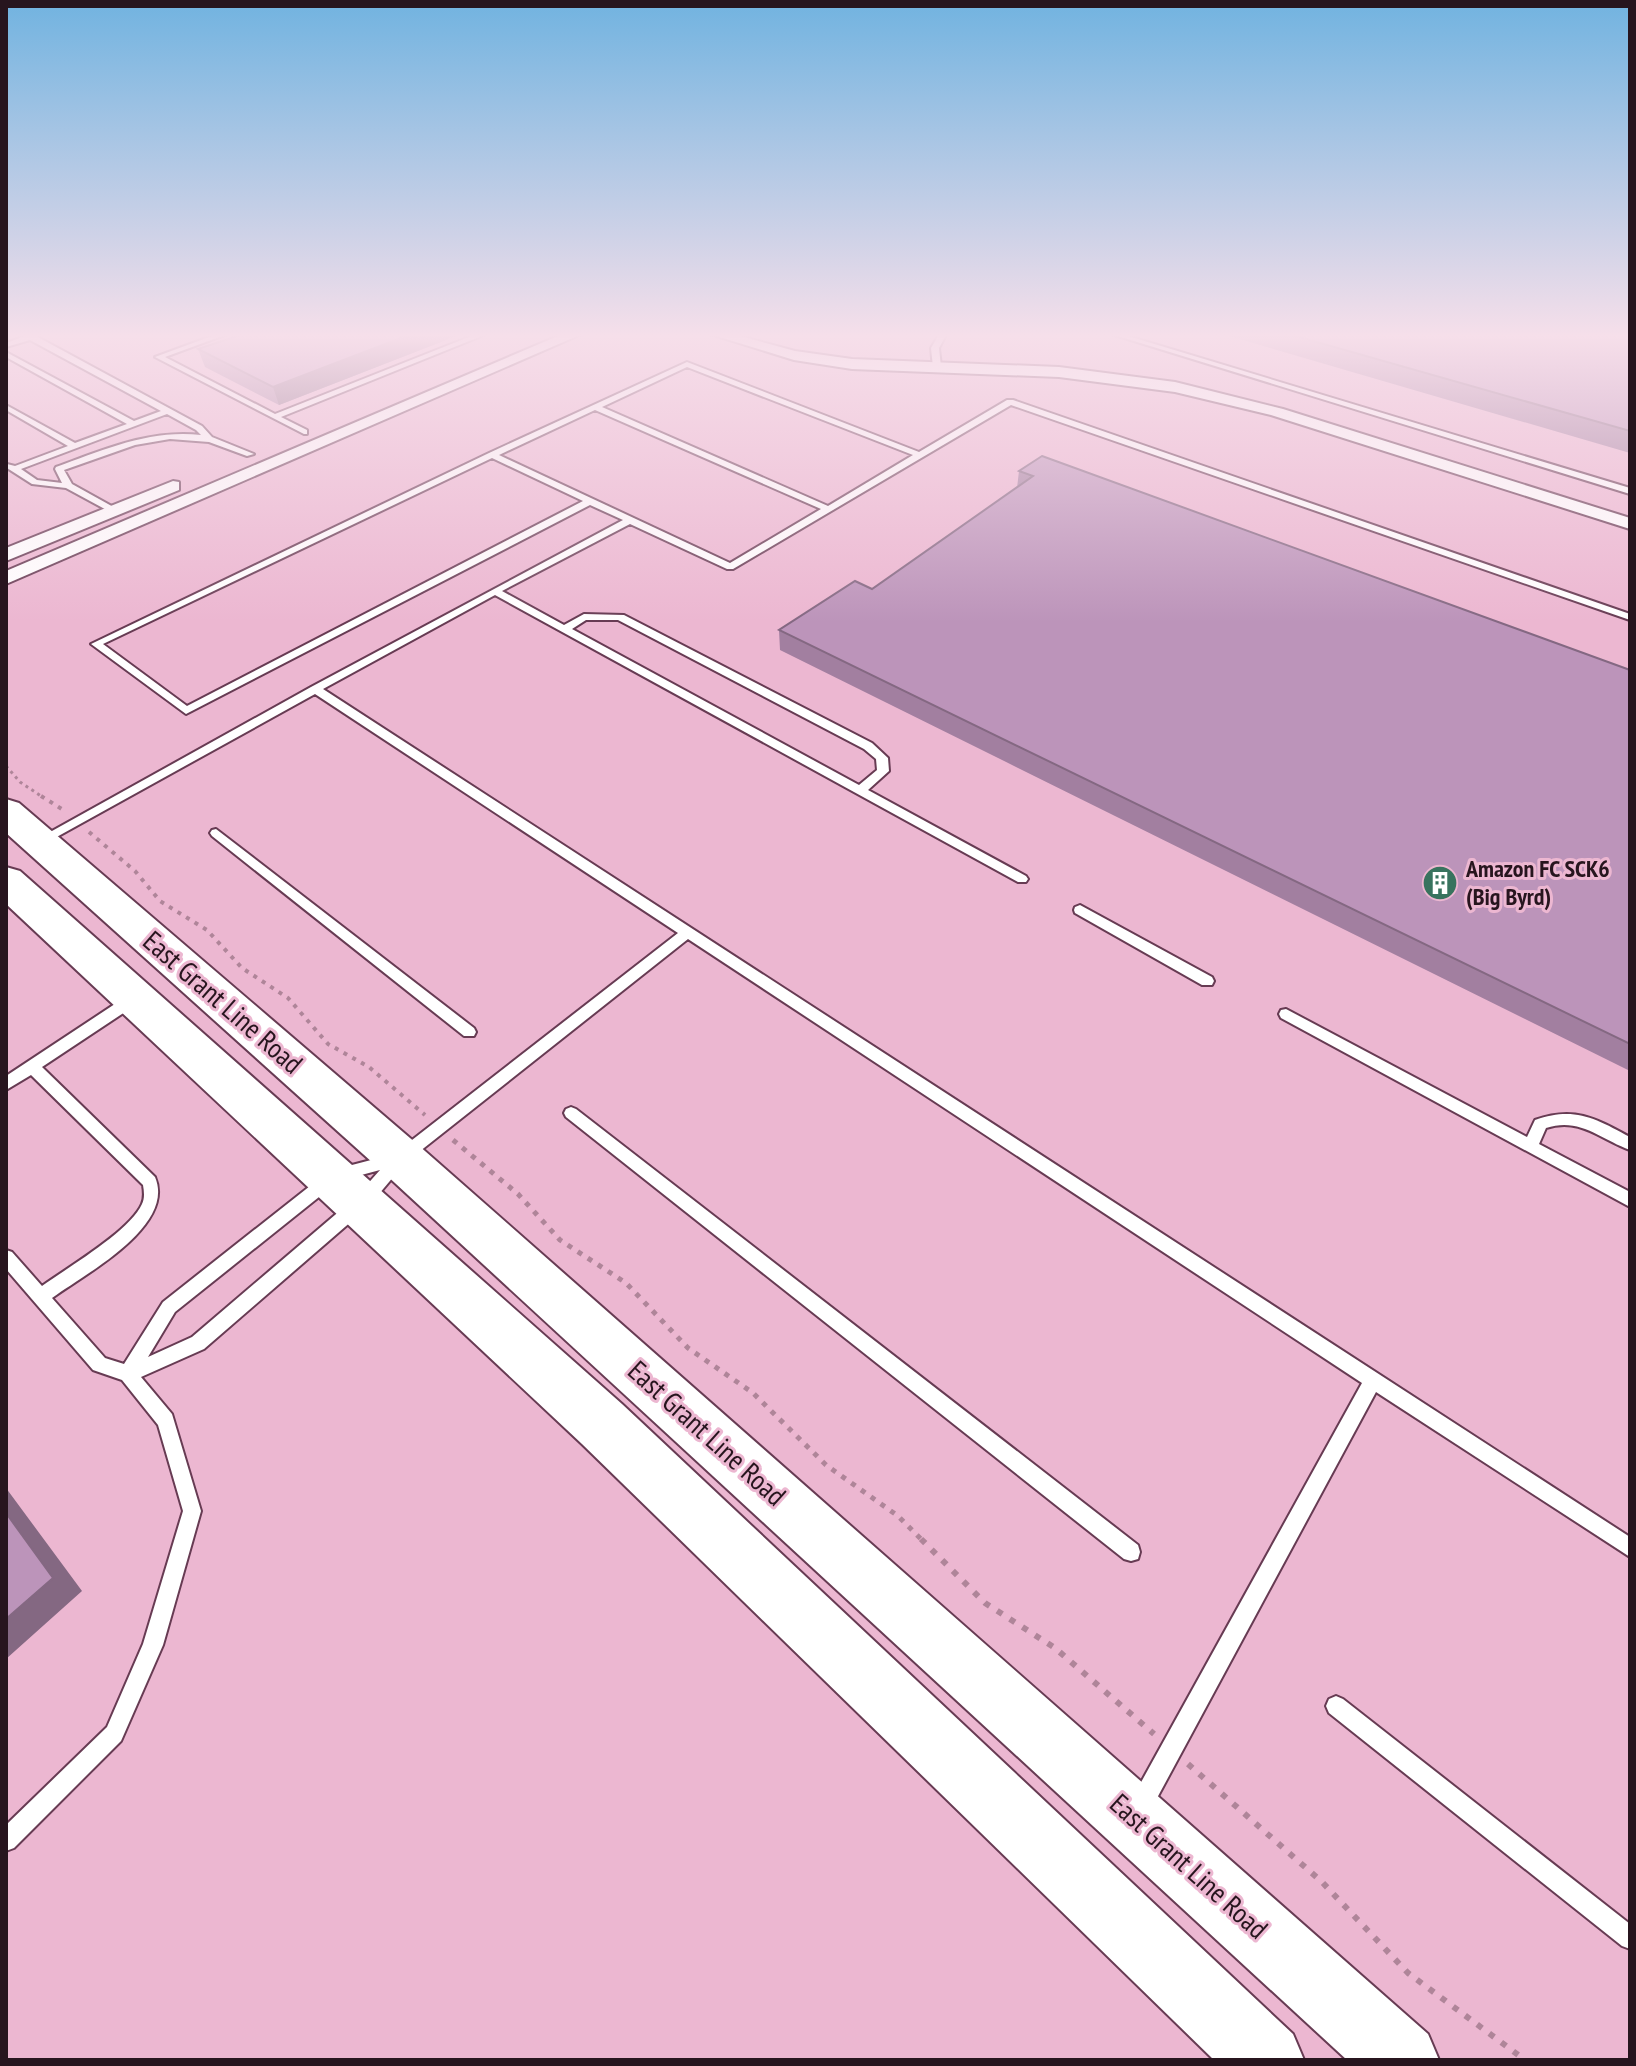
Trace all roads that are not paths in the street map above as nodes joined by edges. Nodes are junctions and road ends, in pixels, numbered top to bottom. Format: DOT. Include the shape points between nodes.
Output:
graph roads {
  1 [pos="45,429"];
  2 [pos="118,429"];
  3 [pos="200,429"];
  4 [pos="300,429"];
  5 [pos="310,429"];
  6 [pos="352,429"];
  7 [pos="547,429"];
  8 [pos="646,429"];
  9 [pos="854,429"];
  10 [pos="963,429"];
  11 [pos="1089,429"];
  12 [pos="1332,429"];
  13 [pos="1428,429"];
  14 [pos="304,432"];
  15 [pos="209,439"];
  16 [pos="131,441"];
  17 [pos="74,446"];
  18 [pos="114,454"];
  19 [pos="250,454"];
  20 [pos="492,455"];
  21 [pos="920,455"];
  22 [pos="94,462"];
  23 [pos="69,465"];
  24 [pos="10,466"];
  25 [pos="68,486"];
  26 [pos="1630,491"];
  27 [pos="590,501"];
  28 [pos="828,509"];
  29 [pos="114,511"];
  30 [pos="630,520"];
  31 [pos="1630,524"];
  32 [pos="6,555"];
  33 [pos="6,578"];
  34 [pos="495,591"];
  35 [pos="1630,617"];
  36 [pos="564,629"];
  37 [pos="315,689"];
  38 [pos="860,791"];
  39 [pos="216,833"];
  40 [pos="32,839"];
  41 [pos="1022,879"];
  42 [pos="1080,910"];
  43 [pos="687,933"];
  44 [pos="1207,981"];
  45 [pos="133,999"];
  46 [pos="1286,1014"];
  47 [pos="469,1032"];
  48 [pos="32,1066"];
  49 [pos="6,1084"];
  50 [pos="571,1113"];
  51 [pos="420,1143"];
  52 [pos="1630,1144"];
  53 [pos="1531,1146"];
  54 [pos="348,1189"];
  55 [pos="1630,1200"];
  56 [pos="6,1257"];
  57 [pos="41,1297"];
  58 [pos="128,1374"];
  59 [pos="1372,1382"];
  60 [pos="1630,1548"];
  61 [pos="1131,1552"];
  62 [pos="1336,1706"];
  63 [pos="1135,1816"];
  64 [pos="6,1840"];
  65 [pos="1630,1938"];
  66 [pos="1267,2060"];
  67 [pos="1402,2060"];
  1 -- 17 [label="lane"];
  2 -- 17 [label="lane"];
  3 -- 15 [label="lane"];
  4 -- 14 [label="lane"];
  5 -- 14 [label="street"];
  6 -- 33 [label="street"];
  7 -- 20 [label="lane"];
  8 -- 28 [label="lane"];
  9 -- 21 [label="lane"];
  10 -- 21 [label="lane"];
  11 -- 35 [label="lane"];
  12 -- 31 [label="street"];
  13 -- 26 [label="lane"];
  14 -- 19 [label="street"];
  15 -- 16 [label="lane"];
  15 -- 19 [label="lane"];
  16 -- 18 [label="lane" via="131,448"];
  16 -- 23 [label="lane"];
  17 -- 24 [label="lane"];
  19 -- 29 [label="street"];
  20 -- 27 [label="lane"];
  20 -- 27 [label="lane" via="96,644 186,711"];
  21 -- 28 [label="lane"];
  22 -- 23 [label="lane"];
  23 -- 25 [label="lane" via="59,469"];
  24 -- 25 [label="lane" via="35,482"];
  25 -- 29 [label="lane"];
  27 -- 30 [label="lane"];
  28 -- 30 [label="lane" via="730,567"];
  29 -- 32 [label="street"];
  30 -- 34 [label="lane"];
  34 -- 36 [label="lane"];
  34 -- 37 [label="lane"];
  36 -- 38 [label="lane"];
  36 -- 38 [label="lane" via="584,617 620,617 868,746 882,758 883,771"];
  37 -- 40 [label="lane"];
  37 -- 43 [label="lane"];
  38 -- 41 [label="lane"];
  39 -- 47 [label="lane"];
  40 -- 45 [label="main road"];
  40 -- 51 [label="main road, East Grant Line Road"];
  42 -- 44 [label="lane"];
  43 -- 51 [label="lane"];
  43 -- 59 [label="lane"];
  45 -- 48 [label="lane"];
  45 -- 54 [label="main road"];
  46 -- 53 [label="lane"];
  48 -- 49 [label="lane"];
  48 -- 57 [label="lane" via="150,1182 153,1197 129,1229"];
  50 -- 61 [label="lane"];
  51 -- 54 [label="lane"];
  51 -- 54 [label="lane"];
  51 -- 63 [label="main road, East Grant Line Road"];
  52 -- 53 [label="lane" via="1584,1121 1560,1116 1540,1124"];
  53 -- 55 [label="lane"];
  54 -- 58 [label="lane" via="198,1343"];
  54 -- 58 [label="lane" via="169,1307"];
  54 -- 66 [label="main road" via="602,1424"];
  56 -- 57 [label="lane"];
  57 -- 58 [label="lane" via="99,1364"];
  58 -- 64 [label="lane" via="166,1420 192,1511 153,1645 114,1734"];
  59 -- 60 [label="lane"];
  59 -- 63 [label="lane"];
  62 -- 65 [label="lane"];
  63 -- 67 [label="main road, East Grant Line Road"];
}
